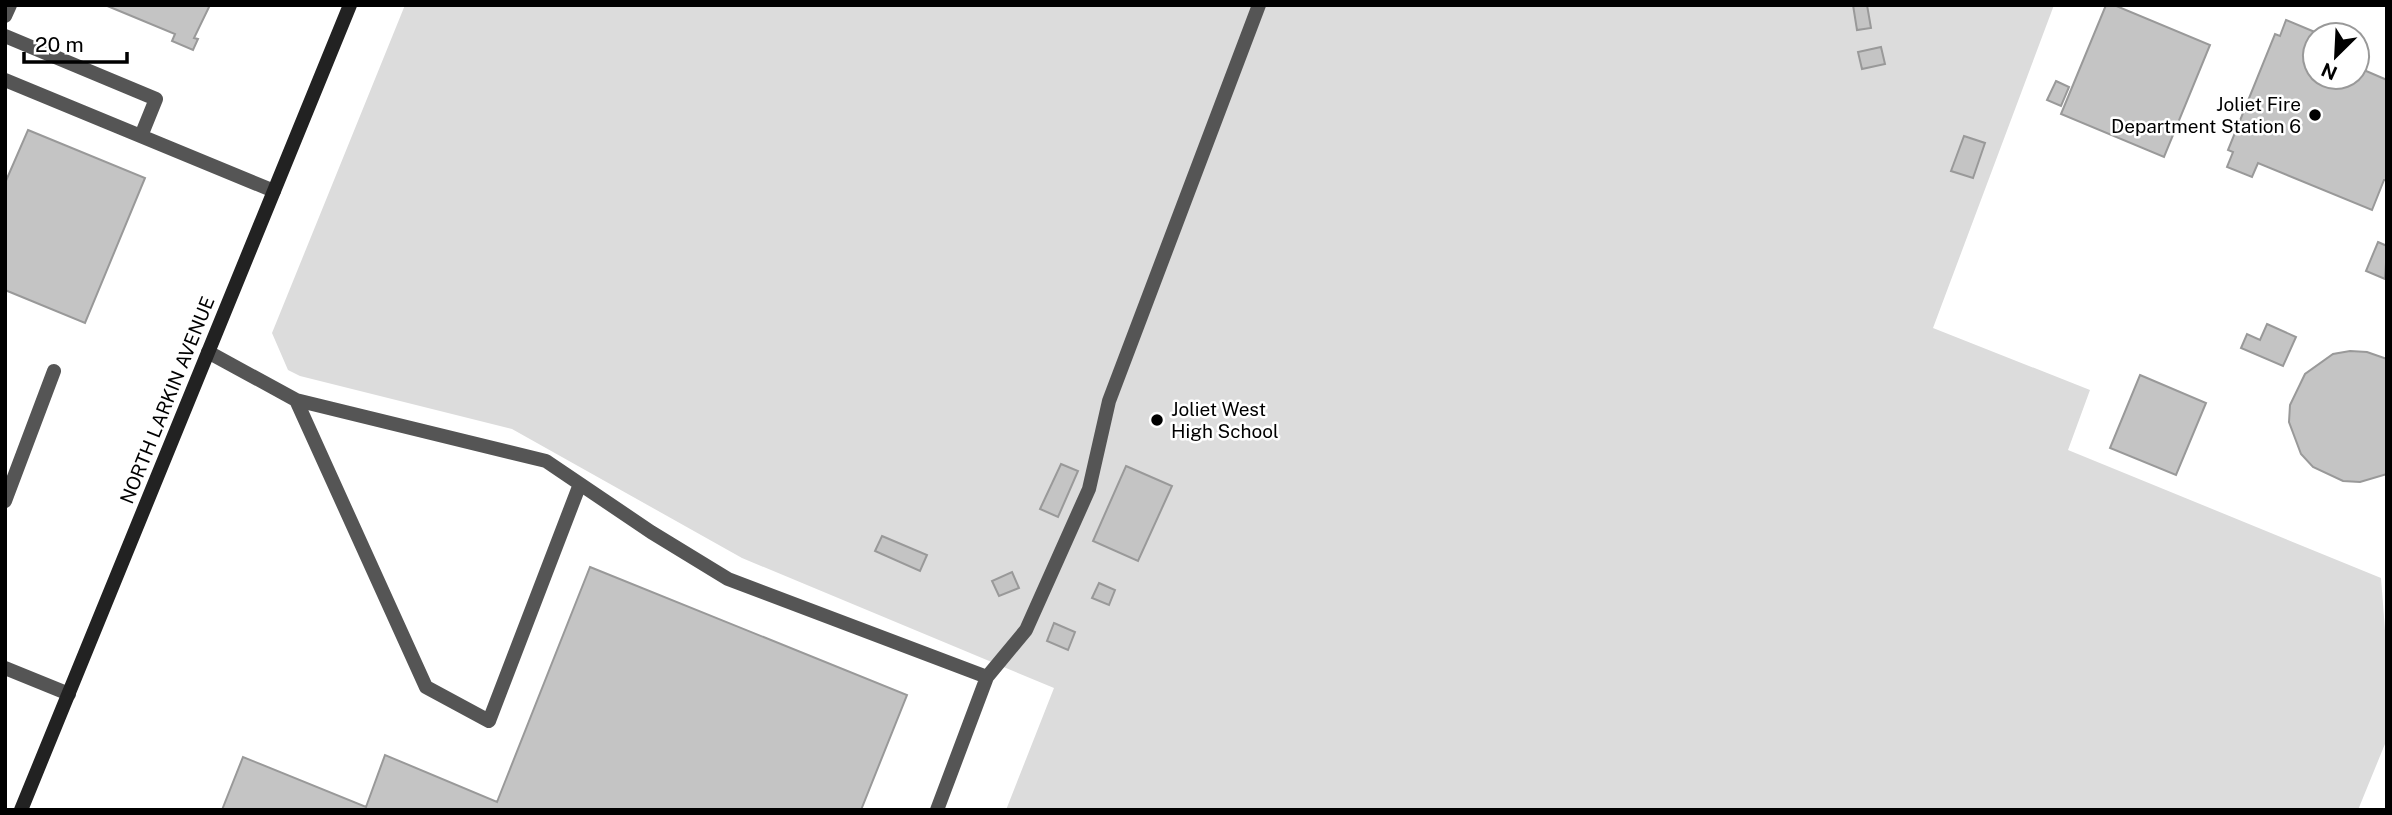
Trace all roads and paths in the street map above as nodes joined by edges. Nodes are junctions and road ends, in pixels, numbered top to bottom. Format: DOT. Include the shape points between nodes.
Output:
graph roads {
  1 [pos="10,5"];
  2 [pos="350,5"];
  3 [pos="1259,5"];
  4 [pos="5,16"];
  5 [pos="5,37"];
  6 [pos="5,80"];
  7 [pos="141,136"];
  8 [pos="274,191"];
  9 [pos="208,352"];
  10 [pos="54,370"];
  11 [pos="296,400"];
  12 [pos="580,484"];
  13 [pos="5,501"];
  14 [pos="5,668"];
  15 [pos="987,677"];
  16 [pos="69,694"];
  17 [pos="21,810"];
  18 [pos="937,810"];
  1 -- 4 [label="lane"];
  2 -- 8 [label="main road, NORTH LARKIN AVENUE"];
  3 -- 15 [label="lane" via="1109,401 1088,489 1026,630"];
  5 -- 7 [label="lane" via="156,99"];
  6 -- 7 [label="lane"];
  7 -- 8 [label="lane"];
  8 -- 9 [label="main road, NORTH LARKIN AVENUE"];
  9 -- 11 [label="lane"];
  9 -- 16 [label="main road, NORTH LARKIN AVENUE"];
  10 -- 13 [label="lane"];
  11 -- 12 [label="lane" via="547,461"];
  11 -- 12 [label="lane" via="426,687 489,721"];
  12 -- 15 [label="lane" via="727,579"];
  14 -- 16 [label="lane"];
  15 -- 18 [label="lane"];
  16 -- 17 [label="main road, NORTH LARKIN AVENUE"];
}
